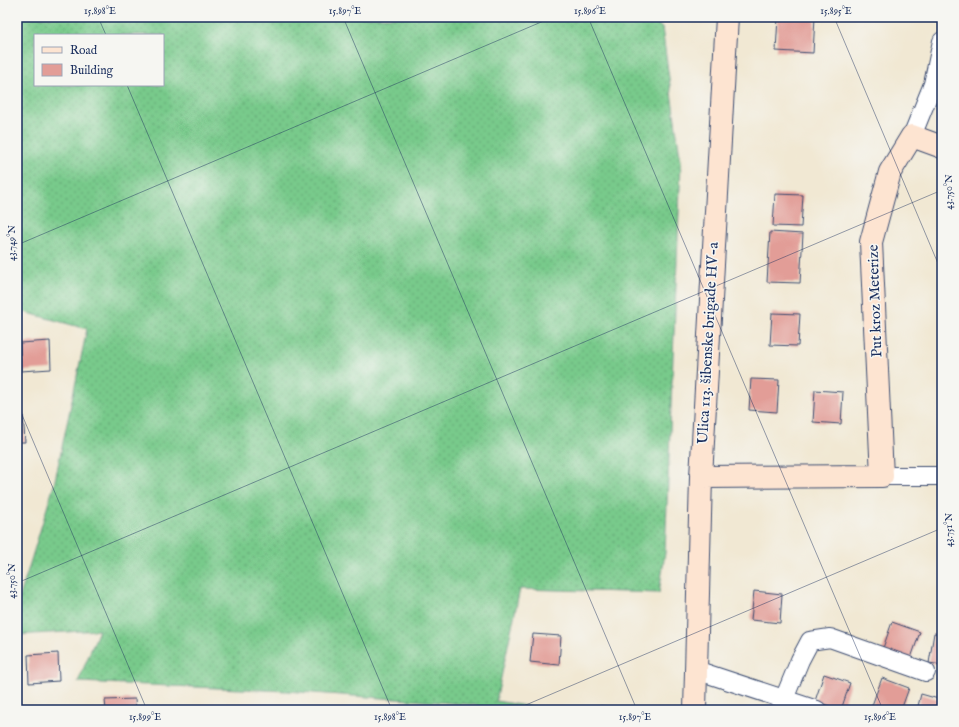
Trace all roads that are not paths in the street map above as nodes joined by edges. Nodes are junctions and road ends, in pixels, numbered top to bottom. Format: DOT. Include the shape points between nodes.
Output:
graph roads {
  1 [pos="727,17"];
  2 [pos="942,41"];
  3 [pos="912,136"];
  4 [pos="942,147"];
  5 [pos="882,476"];
  6 [pos="942,476"];
  7 [pos="701,478"];
  8 [pos="696,670"];
  9 [pos="926,672"];
  10 [pos="784,699"];
  11 [pos="695,710"];
  12 [pos="817,710"];
  1 -- 7 [label="main road, Ulica 113. šibenske brigade HV-a"];
  2 -- 3 [label="street, Put kroz Meterize" via="933,84"];
  3 -- 4 [label="main road"];
  3 -- 5 [label="main road, Put kroz Meterize" via="890,172 872,242"];
  5 -- 6 [label="street"];
  5 -- 7 [label="main road"];
  7 -- 8 [label="main road, Ulica 113. šibenske brigade HV-a"];
  8 -- 10 [label="street"];
  8 -- 11 [label="main road, Ulica 113. šibenske brigade HV-a"];
  9 -- 10 [label="street" via="830,638 810,641"];
  10 -- 12 [label="street"];
}
